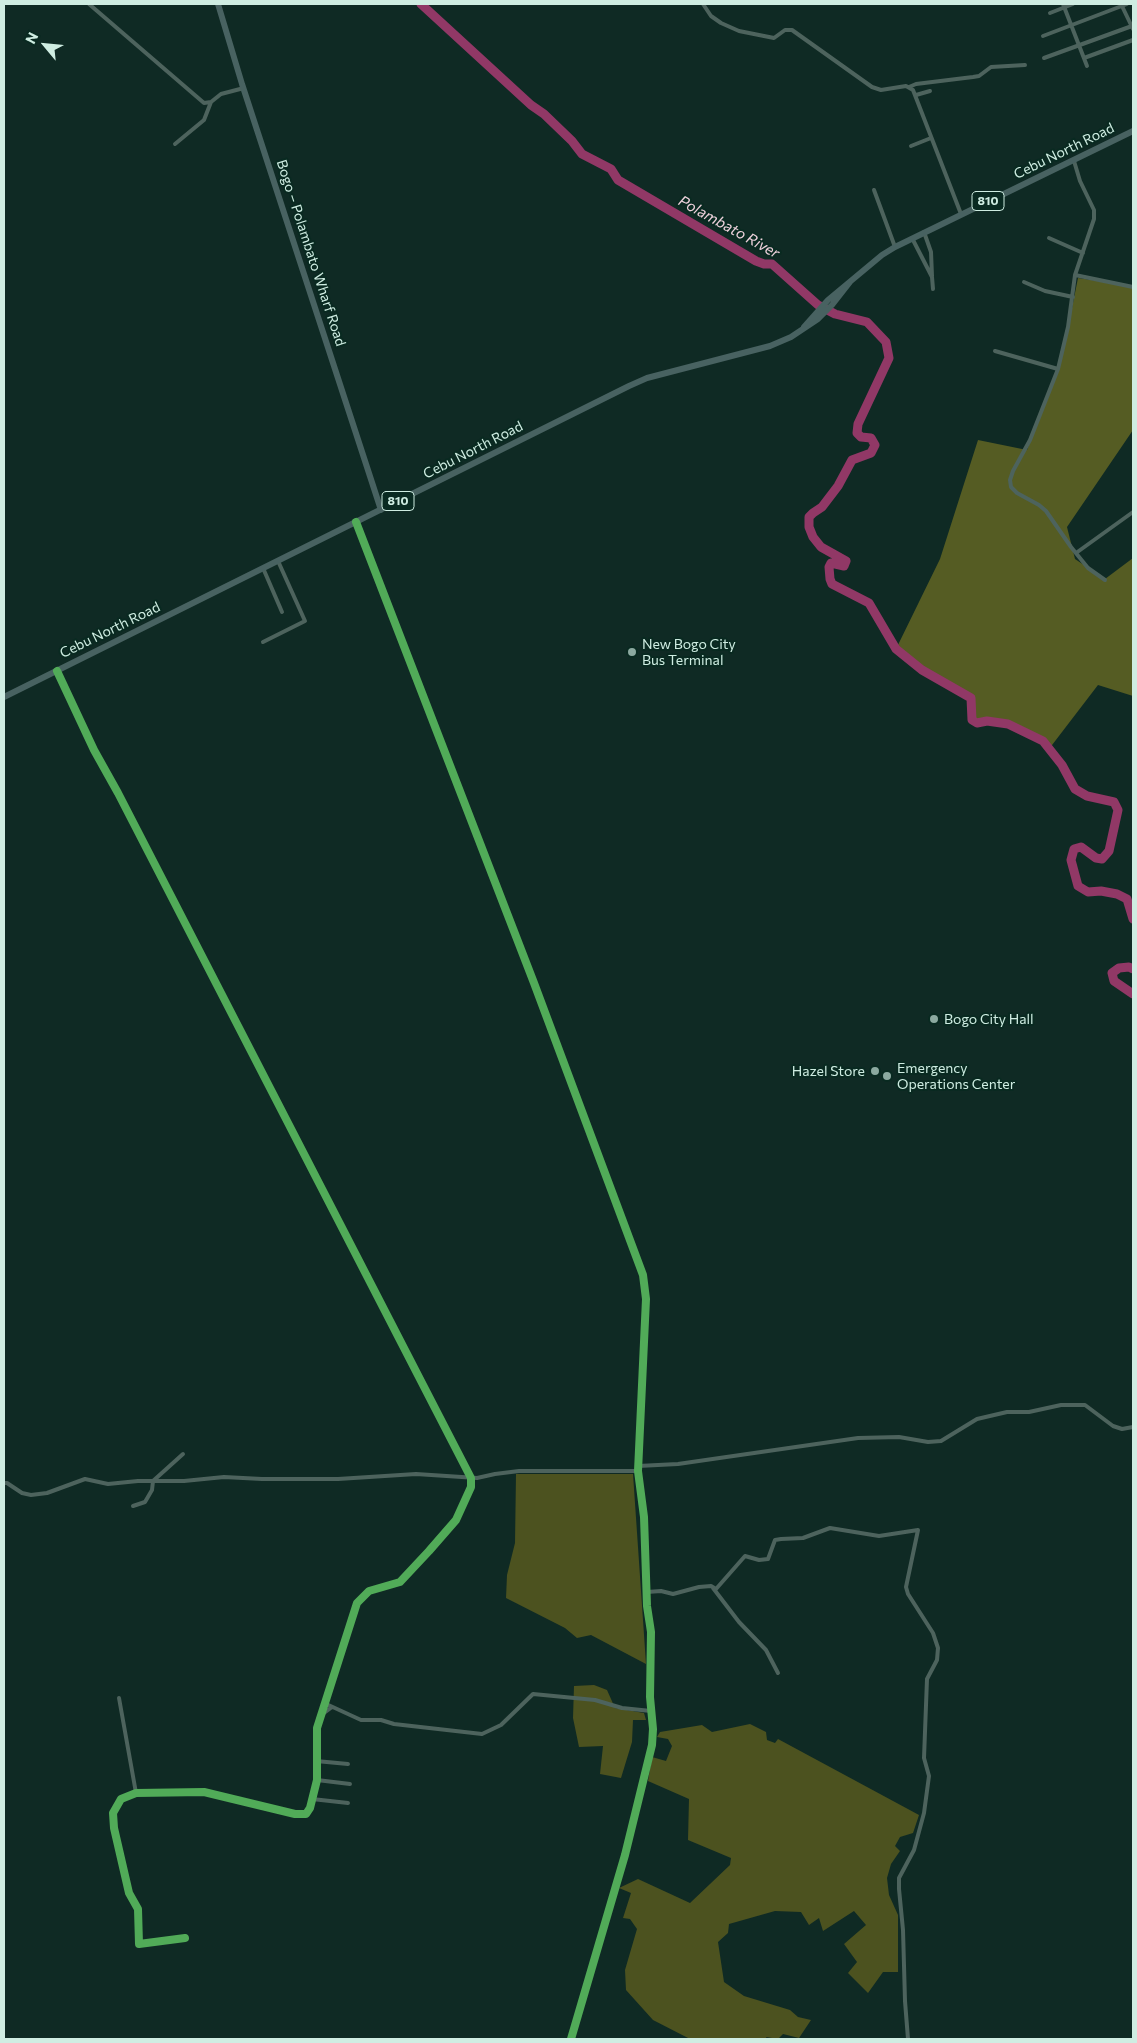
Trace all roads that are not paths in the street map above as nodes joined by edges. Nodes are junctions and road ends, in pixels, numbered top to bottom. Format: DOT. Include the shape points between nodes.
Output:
graph roads {
  1 [pos="89,4"];
  2 [pos="218,4"];
  3 [pos="703,4"];
  4 [pos="1072,4"];
  5 [pos="1123,4"];
  6 [pos="1064,5"];
  7 [pos="1050,12"];
  8 [pos="1071,25"];
  9 [pos="1132,28"];
  10 [pos="1042,36"];
  11 [pos="1133,40"];
  12 [pos="1079,44"];
  13 [pos="1044,58"];
  14 [pos="1084,58"];
  15 [pos="1024,65"];
  16 [pos="1086,66"];
  17 [pos="909,87"];
  18 [pos="244,88"];
  19 [pos="930,91"];
  20 [pos="916,95"];
  21 [pos="211,102"];
  22 [pos="1133,132"];
  23 [pos="931,138"];
  24 [pos="175,144"];
  25 [pos="911,146"];
  26 [pos="1074,161"];
  27 [pos="874,190"];
  28 [pos="961,214"];
  29 [pos="924,232"];
  30 [pos="912,238"];
  31 [pos="1049,238"];
  32 [pos="895,247"];
  33 [pos="1083,253"];
  34 [pos="1075,275"];
  35 [pos="932,277"];
  36 [pos="1024,282"];
  37 [pos="1133,287"];
  38 [pos="934,289"];
  39 [pos="1072,296"];
  40 [pos="995,351"];
  41 [pos="1058,369"];
  42 [pos="381,510"];
  43 [pos="1133,512"];
  44 [pos="356,522"];
  45 [pos="1076,553"];
  46 [pos="278,561"];
  47 [pos="263,568"];
  48 [pos="1104,580"];
  49 [pos="282,612"];
  50 [pos="263,642"];
  51 [pos="57,671"];
  52 [pos="4,697"];
  53 [pos="1133,1427"];
  54 [pos="183,1454"];
  55 [pos="638,1468"];
  56 [pos="471,1478"];
  57 [pos="153,1481"];
  58 [pos="4,1483"];
  59 [pos="133,1506"];
  60 [pos="908,1533"];
  61 [pos="915,1539"];
  62 [pos="711,1586"];
  63 [pos="647,1592"];
  64 [pos="778,1673"];
  65 [pos="119,1698"];
  66 [pos="324,1703"];
  67 [pos="332,1707"];
  68 [pos="651,1712"];
  69 [pos="320,1716"];
  70 [pos="316,1761"];
  71 [pos="348,1764"];
  72 [pos="317,1780"];
  73 [pos="350,1784"];
  74 [pos="136,1793"];
  75 [pos="312,1799"];
  76 [pos="348,1803"];
  77 [pos="185,1938"];
  78 [pos="571,2039"];
  79 [pos="908,2039"];
  1 -- 21 [label="street" via="204,103"];
  2 -- 18 [label="highway, Bogo – Polambato Wharf Road"];
  3 -- 17 [label="street" via="711,16 739,31 774,38 785,30 792,30 872,88"];
  4 -- 6 [label="street"];
  5 -- 8 [label="street"];
  5 -- 9 [label="street"];
  6 -- 7 [label="street"];
  6 -- 8 [label="street"];
  8 -- 10 [label="street"];
  8 -- 12 [label="street"];
  9 -- 12 [label="street"];
  11 -- 14 [label="street"];
  12 -- 13 [label="street"];
  12 -- 14 [label="street"];
  14 -- 16 [label="street"];
  15 -- 17 [label="street" via="991,67 973,77"];
  17 -- 20 [label="street"];
  18 -- 21 [label="street" via="221,94"];
  18 -- 42 [label="highway, Bogo – Polambato Wharf Road"];
  19 -- 20 [label="street"];
  20 -- 23 [label="street"];
  21 -- 24 [label="street" via="204,120"];
  22 -- 26 [label="highway, Cebu North Road / 810"];
  23 -- 25 [label="street"];
  23 -- 28 [label="street"];
  26 -- 28 [label="highway, Cebu North Road / 810"];
  26 -- 33 [label="street" via="1095,214"];
  27 -- 32 [label="street"];
  28 -- 29 [label="highway, Cebu North Road / 810"];
  29 -- 30 [label="highway, Cebu North Road / 810"];
  29 -- 35 [label="street" via="932,252"];
  30 -- 32 [label="highway, Cebu North Road / 810"];
  30 -- 35 [label="street"];
  31 -- 33 [label="street"];
  32 -- 42 [label="highway, Cebu North Road / 810" via="850,282 791,337 770,346 647,378"];
  33 -- 34 [label="street"];
  34 -- 37 [label="street"];
  34 -- 39 [label="street"];
  35 -- 38 [label="street"];
  36 -- 39 [label="street" via="1045,291"];
  39 -- 41 [label="street"];
  40 -- 41 [label="street"];
  41 -- 45 [label="street" via="1010,480 1017,493 1046,511"];
  42 -- 44 [label="highway, Cebu North Road / 810"];
  43 -- 45 [label="street"];
  44 -- 46 [label="highway, Cebu North Road / 810"];
  44 -- 55 [label="street" via="538,992 643,1276 646,1299"];
  45 -- 48 [label="street"];
  46 -- 47 [label="highway, Cebu North Road / 810"];
  46 -- 50 [label="street" via="304,621"];
  47 -- 49 [label="street"];
  47 -- 51 [label="highway, Cebu North Road / 810"];
  51 -- 52 [label="highway, Cebu North Road / 810"];
  51 -- 56 [label="street" via="94,750"];
  53 -- 55 [label="street" via="1122,1429 1113,1426 1085,1405 1061,1405 977,1419 941,1441 858,1438"];
  54 -- 57 [label="street"];
  55 -- 56 [label="street" via="519,1471"];
  55 -- 63 [label="street"];
  56 -- 57 [label="street" via="416,1474 338,1479 238,1477"];
  56 -- 66 [label="street" via="471,1487 456,1520 429,1551 400,1582 369,1591 357,1603"];
  57 -- 58 [label="street" via="108,1484 85,1479 47,1493 31,1495"];
  57 -- 59 [label="street" via="145,1502"];
  60 -- 61 [label="street"];
  60 -- 61 [label="street" via="918,1530"];
  60 -- 62 [label="street" via="879,1536 830,1528 803,1538 782,1538 775,1540 768,1559 745,1556 716,1588"];
  61 -- 79 [label="street" via="906,1587 933,1633 938,1648 927,1679 924,1758 929,1776 924,1813 914,1850 898,1889"];
  62 -- 63 [label="street" via="673,1594"];
  62 -- 64 [label="street" via="766,1650"];
  63 -- 68 [label="street" via="651,1632"];
  65 -- 74 [label="street"];
  66 -- 67 [label="street"];
  66 -- 69 [label="street"];
  67 -- 68 [label="street" via="361,1720 482,1734 501,1725 532,1694 595,1700"];
  67 -- 69 [label="street"];
  68 -- 78 [label="street" via="652,1745 643,1786"];
  69 -- 70 [label="street"];
  70 -- 71 [label="street"];
  70 -- 72 [label="street"];
  72 -- 73 [label="street"];
  72 -- 75 [label="street"];
  74 -- 75 [label="street" via="204,1792 295,1814 306,1814"];
  74 -- 77 [label="street" via="120,1798 113,1813 129,1893 138,1909 139,1944"];
  75 -- 76 [label="street"];
}
